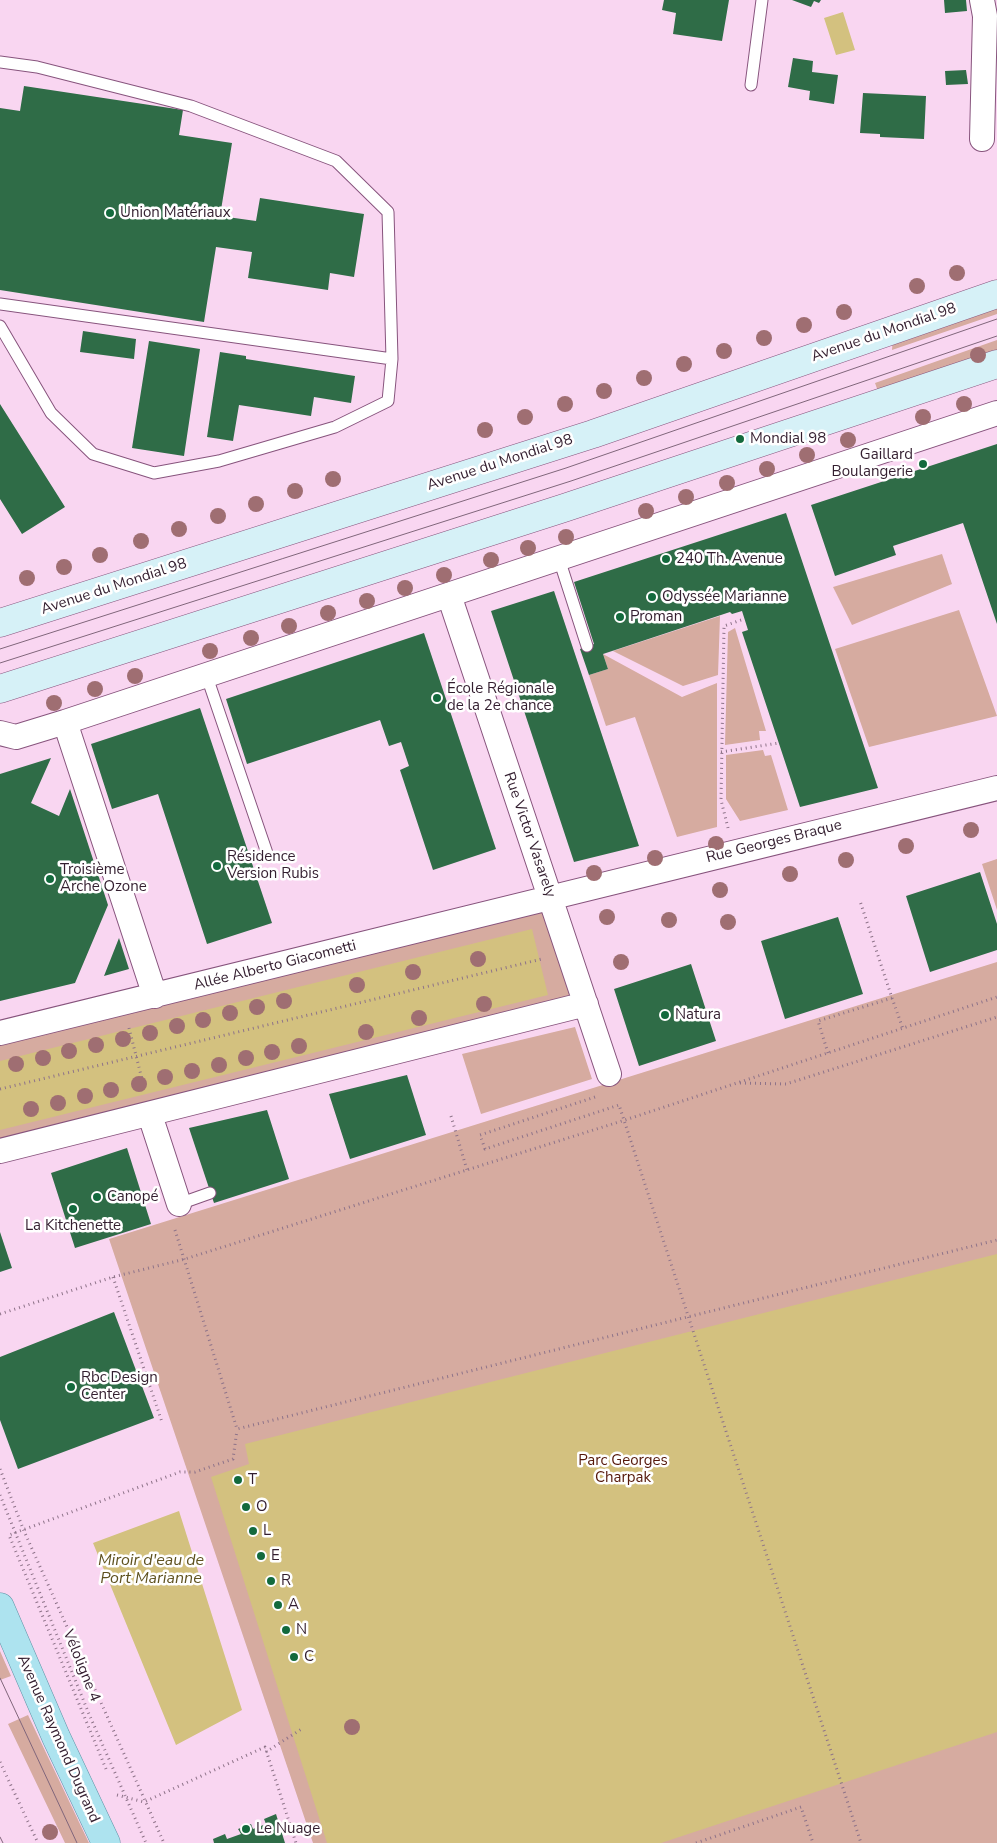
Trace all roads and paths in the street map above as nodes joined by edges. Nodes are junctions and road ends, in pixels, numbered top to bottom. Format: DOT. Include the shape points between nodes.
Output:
graph roads {
  1 [pos="762,0"];
  2 [pos="982,0"];
  3 [pos="0,62"];
  4 [pos="751,85"];
  5 [pos="982,139"];
  6 [pos="997,294"];
  7 [pos="0,304"];
  8 [pos="0,326"];
  9 [pos="392,359"];
  10 [pos="997,364"];
  11 [pos="997,413"];
  12 [pos="559,559"];
  13 [pos="449,595"];
  14 [pos="744,619"];
  15 [pos="0,623"];
  16 [pos="587,646"];
  17 [pos="206,674"];
  18 [pos="0,689"];
  19 [pos="65,722"];
  20 [pos="0,732"];
  21 [pos="779,743"];
  22 [pos="721,752"];
  23 [pos="997,788"];
  24 [pos="720,800"];
  25 [pos="268,856"];
  26 [pos="551,899"];
  27 [pos="860,900"];
  28 [pos="568,953"];
  29 [pos="155,996"];
  30 [pos="892,998"];
  31 [pos="997,998"];
  32 [pos="123,1003"];
  33 [pos="586,1004"];
  34 [pos="997,1017"];
  35 [pos="902,1029"];
  36 [pos="0,1033"];
  37 [pos="828,1053"];
  38 [pos="136,1056"];
  39 [pos="609,1074"];
  40 [pos="736,1083"];
  41 [pos="0,1089"];
  42 [pos="597,1096"];
  43 [pos="150,1115"];
  44 [pos="451,1116"];
  45 [pos="625,1120"];
  46 [pos="0,1151"];
  47 [pos="467,1170"];
  48 [pos="210,1193"];
  49 [pos="179,1204"];
  50 [pos="997,1240"];
  51 [pos="185,1260"];
  52 [pos="113,1277"];
  53 [pos="0,1314"];
  54 [pos="690,1316"];
  55 [pos="162,1422"];
  56 [pos="237,1429"];
  57 [pos="0,1469"];
  58 [pos="0,1495"];
  59 [pos="24,1530"];
  60 [pos="16,1533"];
  61 [pos="0,1607"];
  62 [pos="303,1728"];
  63 [pos="266,1752"];
  64 [pos="0,1762"];
  65 [pos="106,1770"];
  66 [pos="114,1788"];
  67 [pos="126,1798"];
  68 [pos="144,1802"];
  69 [pos="38,1843"];
  70 [pos="106,1843"];
  71 [pos="146,1843"];
  72 [pos="164,1843"];
  73 [pos="296,1843"];
  74 [pos="696,1843"];
  75 [pos="813,1843"];
  76 [pos="862,1843"];
  1 -- 4 [label="lane"];
  2 -- 5 [label="street" via="985,16"];
  3 -- 9 [label="lane" via="37,67 191,106 336,160 388,212"];
  6 -- 15 [label="main road, Avenue du Mondial 98" via="593,434"];
  7 -- 9 [label="lane"];
  8 -- 9 [label="lane" via="51,413 93,454 154,473 219,461 335,427 388,401"];
  10 -- 18 [label="main road" via="564,508"];
  11 -- 12 [label="street"];
  12 -- 13 [label="street"];
  12 -- 16 [label="lane"];
  13 -- 17 [label="street"];
  13 -- 26 [label="street, Rue Victor Vasarely"];
  14 -- 22 [label="path" via="724,626"];
  17 -- 19 [label="street"];
  17 -- 25 [label="lane"];
  19 -- 20 [label="street" via="16,736"];
  19 -- 29 [label="street"];
  21 -- 22 [label="path"];
  22 -- 24 [label="path"];
  23 -- 26 [label="street, Rue Georges Braque"];
  26 -- 28 [label="street, Rue Victor Vasarely"];
  26 -- 29 [label="street, Allée Alberto Giacometti"];
  27 -- 30 [label="path"];
  28 -- 33 [label="street, Rue Victor Vasarely"];
  28 -- 38 [label="path"];
  29 -- 32 [label="street, Allée Alberto Giacometti"];
  30 -- 35 [label="path"];
  30 -- 37 [label="path" via="818,1021"];
  31 -- 35 [label="path"];
  32 -- 36 [label="street, Allée Alberto Giacometti"];
  32 -- 38 [label="path"];
  33 -- 39 [label="street, Rue Victor Vasarely"];
  33 -- 43 [label="street"];
  34 -- 40 [label="path" via="786,1084"];
  35 -- 37 [label="path"];
  37 -- 40 [label="path"];
  38 -- 41 [label="path"];
  38 -- 43 [label="path"];
  40 -- 45 [label="path"];
  42 -- 45 [label="path" via="480,1135 485,1150 619,1105"];
  43 -- 46 [label="street"];
  43 -- 49 [label="street"];
  44 -- 47 [label="path"];
  45 -- 47 [label="path"];
  45 -- 54 [label="path"];
  47 -- 51 [label="path"];
  48 -- 49 [label="lane"];
  49 -- 51 [label="path" via="171,1216"];
  50 -- 54 [label="path"];
  51 -- 52 [label="path"];
  51 -- 56 [label="path"];
  52 -- 53 [label="path"];
  52 -- 55 [label="path"];
  54 -- 56 [label="path"];
  54 -- 76 [label="path"];
  56 -- 59 [label="path" via="234,1459 195,1472 180,1472"];
  57 -- 59 [label="path"];
  58 -- 60 [label="path, Véloligne 4"];
  59 -- 60 [label="path"];
  59 -- 68 [label="path"];
  60 -- 65 [label="path" via="9,1535"];
  60 -- 67 [label="path, Véloligne 4"];
  61 -- 70 [label="main road, Avenue Raymond Dugrand"];
  62 -- 63 [label="path"];
  63 -- 68 [label="path" via="264,1746"];
  63 -- 73 [label="path"];
  64 -- 69 [label="path"];
  66 -- 67 [label="path" via="118,1796"];
  67 -- 68 [label="path"];
  67 -- 71 [label="path, Véloligne 4"];
  68 -- 72 [label="path"];
  74 -- 75 [label="path" via="801,1808"];
}
